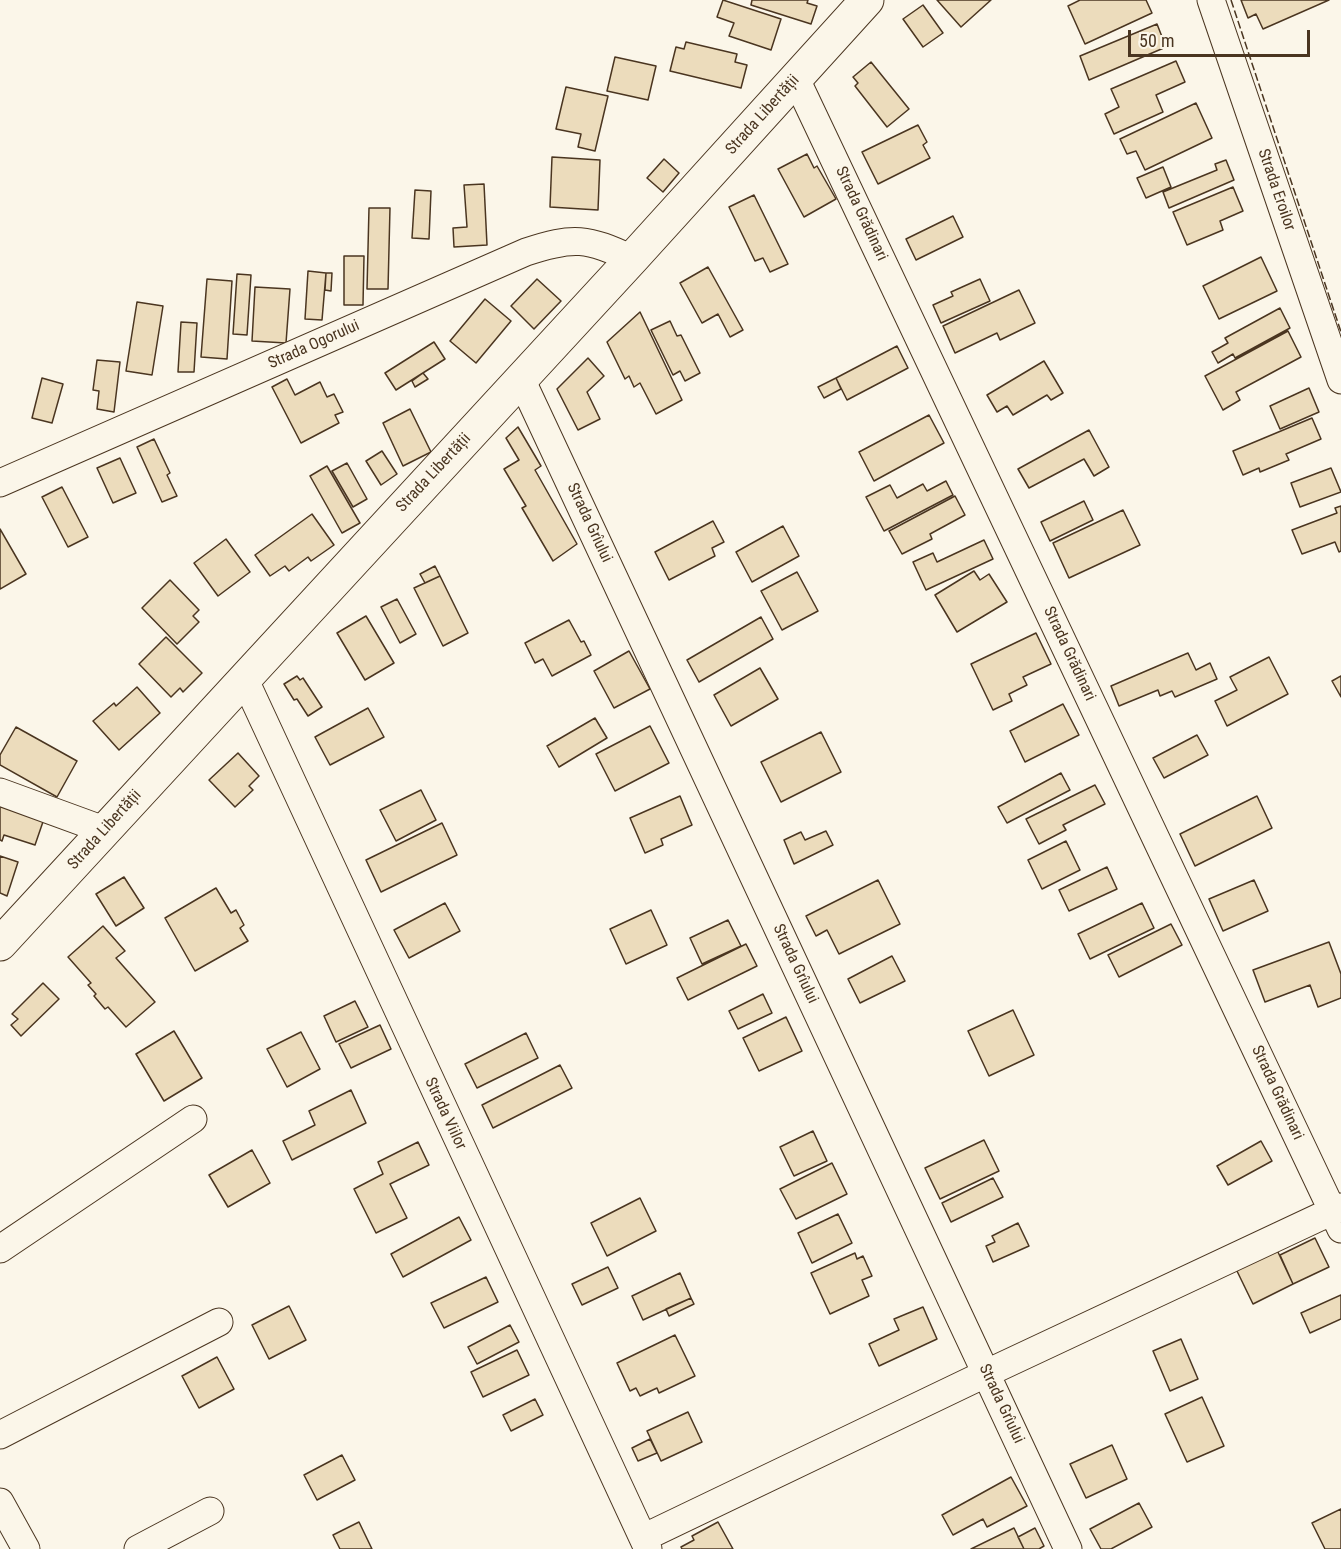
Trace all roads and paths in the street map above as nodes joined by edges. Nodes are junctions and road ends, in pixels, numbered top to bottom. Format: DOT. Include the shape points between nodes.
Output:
graph roads {
  1 [pos="867,0"];
  2 [pos="1211,0"];
  3 [pos="796,79"];
  4 [pos="632,259"];
  5 [pos="521,379"];
  6 [pos="1341,380"];
  7 [pos="0,483"];
  8 [pos="244,678"];
  9 [pos="0,792"];
  10 [pos="104,830"];
  11 [pos="0,944"];
  12 [pos="193,1119"];
  13 [pos="1338,1216"];
  14 [pos="0,1249"];
  15 [pos="219,1322"];
  16 [pos="987,1373"];
  17 [pos="0,1435"];
  18 [pos="0,1502"];
  19 [pos="210,1511"];
  20 [pos="646,1544"];
  21 [pos="26,1549"];
  22 [pos="138,1549"];
  23 [pos="1068,1549"];
  1 -- 3 [label="main road, Strada Libertății"];
  2 -- 6 [label="street, Strada Eroilor"];
  3 -- 4 [label="main road, Strada Libertății"];
  3 -- 13 [label="street, Strada Grădinari"];
  4 -- 5 [label="main road, Strada Libertății"];
  4 -- 7 [label="street, Strada Ogorului" via="602,245 580,241 554,243 526,252"];
  5 -- 8 [label="main road, Strada Libertății"];
  5 -- 16 [label="street, Strada Grîului"];
  8 -- 10 [label="main road, Strada Libertății"];
  8 -- 20 [label="street, Strada Viilor"];
  9 -- 10 [label="street"];
  10 -- 11 [label="main road, Strada Libertății"];
  12 -- 14 [label="street"];
  13 -- 16 [label="street"];
  15 -- 17 [label="street"];
  16 -- 20 [label="street"];
  16 -- 23 [label="street, Strada Grîului"];
  18 -- 21 [label="street"];
  19 -- 22 [label="street"];
}
